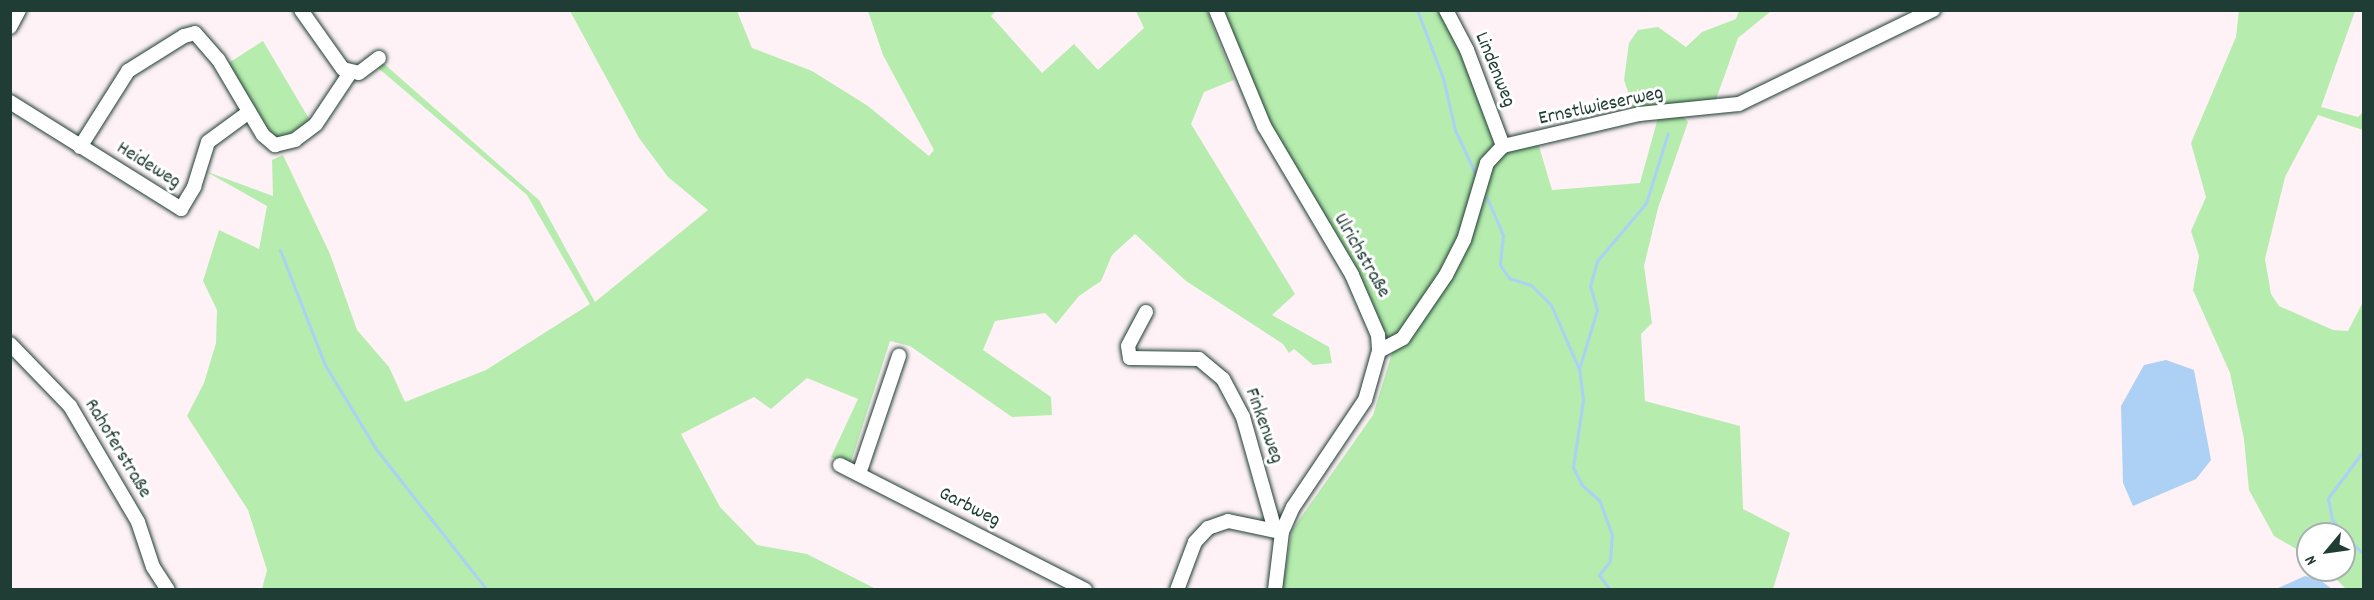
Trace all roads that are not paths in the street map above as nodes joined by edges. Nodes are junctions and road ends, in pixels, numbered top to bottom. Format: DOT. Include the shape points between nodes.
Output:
graph roads {
  1 [pos="19,10"];
  2 [pos="301,10"];
  3 [pos="1216,10"];
  4 [pos="1446,10"];
  5 [pos="1933,10"];
  6 [pos="10,27"];
  7 [pos="380,58"];
  8 [pos="350,73"];
  9 [pos="10,102"];
  10 [pos="249,112"];
  11 [pos="80,147"];
  12 [pos="1503,147"];
  13 [pos="1146,312"];
  14 [pos="10,344"];
  15 [pos="1379,351"];
  16 [pos="899,356"];
  17 [pos="840,465"];
  18 [pos="859,474"];
  19 [pos="1279,531"];
  20 [pos="1058,583"];
  21 [pos="168,590"];
  22 [pos="1085,590"];
  23 [pos="1177,590"];
  24 [pos="1275,590"];
  1 -- 6 [label="street"];
  2 -- 8 [label="street" via="335,61"];
  3 -- 15 [label="street, Ulrichstraße" via="1264,126 1365,298"];
  4 -- 12 [label="street, Lindenweg" via="1467,50"];
  5 -- 12 [label="street, Ernstlwieserweg" via="1739,104 1639,114"];
  7 -- 8 [label="street" via="366,69"];
  8 -- 10 [label="street" via="316,124 286,145 269,141"];
  9 -- 11 [label="street, Heideweg"];
  10 -- 11 [label="street, Heideweg" via="208,142 183,209"];
  10 -- 11 [label="street" via="218,59 195,33 128,71"];
  12 -- 15 [label="street" via="1486,163 1464,240 1446,275 1403,338"];
  13 -- 19 [label="street, Finkenweg" via="1128,346 1130,358 1199,359 1223,379 1243,417"];
  14 -- 21 [label="street, Rahoferstraße" via="74,413 138,522 153,567"];
  15 -- 19 [label="street" via="1365,400"];
  16 -- 18 [label="street"];
  17 -- 18 [label="street, Garbweg"];
  18 -- 20 [label="street, Garbweg"];
  19 -- 23 [label="street" via="1228,521 1208,528 1195,542"];
  19 -- 24 [label="street"];
  20 -- 22 [label="street, Garbweg"];
}
